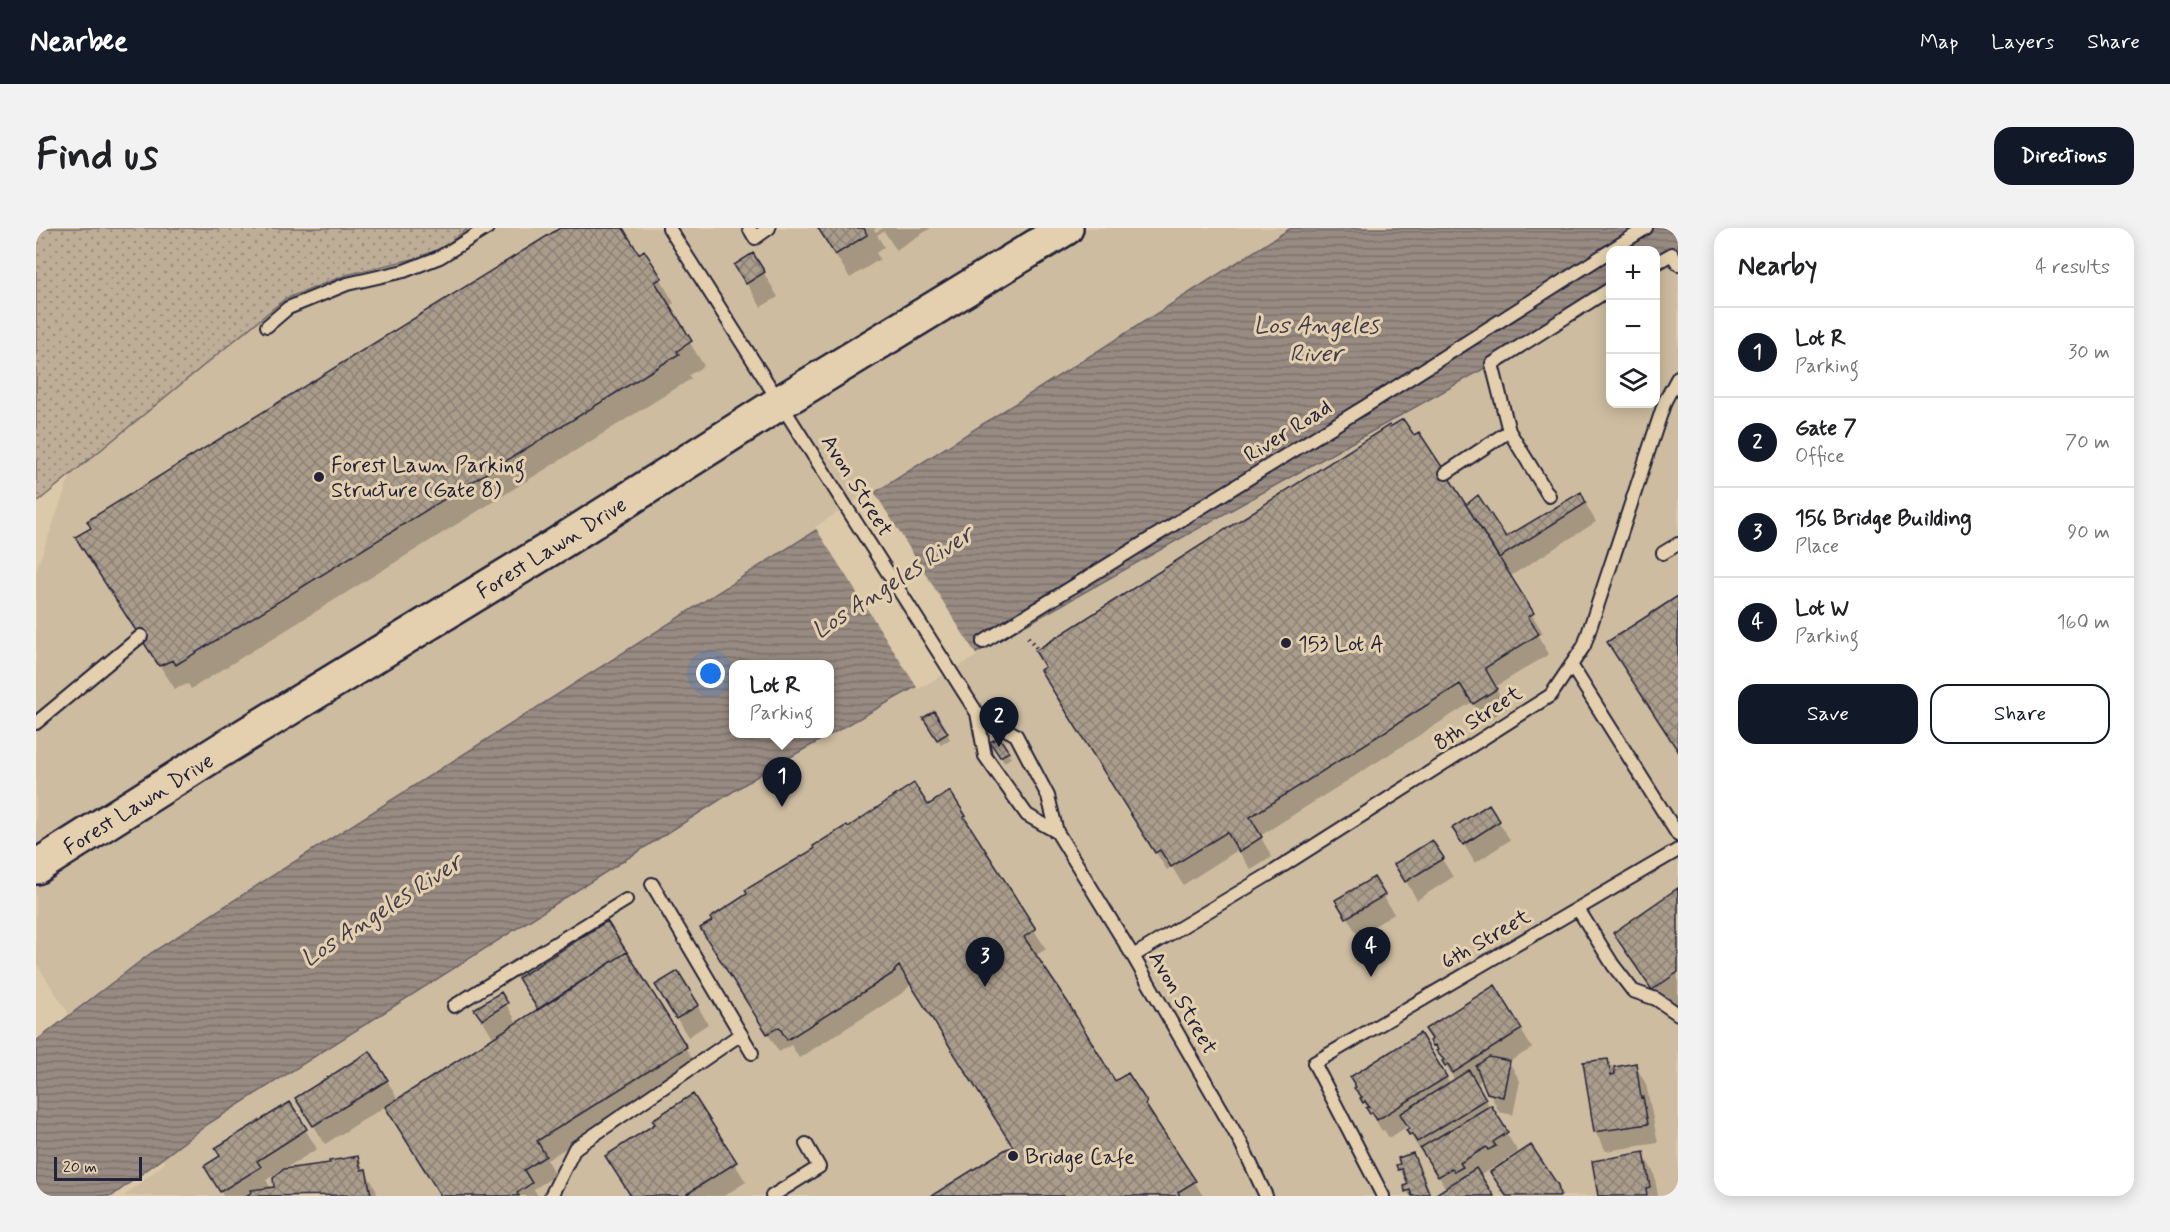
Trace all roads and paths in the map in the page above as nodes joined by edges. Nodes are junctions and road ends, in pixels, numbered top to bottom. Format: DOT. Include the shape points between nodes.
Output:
graph roads {
  1 [pos="487,228"];
  2 [pos="669,228"];
  3 [pos="749,228"];
  4 [pos="769,228"];
  5 [pos="1066,228"];
  6 [pos="1646,228"];
  7 [pos="1619,246"];
  8 [pos="1606,254"];
  9 [pos="1676,256"];
  10 [pos="1660,262"];
  11 [pos="1606,292"];
  12 [pos="267,326"];
  13 [pos="1678,377"];
  14 [pos="781,402"];
  15 [pos="1509,431"];
  16 [pos="1446,473"];
  17 [pos="1549,496"];
  18 [pos="1678,544"];
  19 [pos="1663,554"];
  20 [pos="141,636"];
  21 [pos="983,642"];
  22 [pos="1571,665"];
  23 [pos="977,712"];
  24 [pos="36,723"];
  25 [pos="1057,832"];
  26 [pos="1678,835"];
  27 [pos="1678,850"];
  28 [pos="36,867"];
  29 [pos="652,884"];
  30 [pos="626,900"];
  31 [pos="1578,909"];
  32 [pos="1133,956"];
  33 [pos="454,1006"];
  34 [pos="1678,1014"];
  35 [pos="741,1034"];
  36 [pos="752,1053"];
  37 [pos="806,1144"];
  38 [pos="551,1196"];
  39 [pos="772,1196"];
  40 [pos="1266,1196"];
  41 [pos="1383,1196"];
  1 -- 12 [label="lane" via="422,264 346,284 288,308"];
  2 -- 14 [label="lane, Avon Street"];
  3 -- 4 [label="lane" via="755,238"];
  5 -- 14 [label="street, Forest Lawn Drive"];
  6 -- 7 [label="lane, River Road"];
  8 -- 21 [label="lane, River Road"];
  9 -- 10 [label="lane"];
  11 -- 15 [label="lane" via="1492,364"];
  13 -- 22 [label="lane, 8th Street" via="1665,401 1584,646"];
  14 -- 23 [label="lane, Avon Street"];
  14 -- 28 [label="street, Forest Lawn Drive"];
  15 -- 16 [label="lane"];
  15 -- 17 [label="lane"];
  18 -- 19 [label="lane"];
  20 -- 24 [label="lane"];
  22 -- 26 [label="lane"];
  22 -- 32 [label="lane, 8th Street" via="1551,695"];
  23 -- 25 [label="lane, Avon Street" via="1016,735 1047,796"];
  23 -- 25 [label="lane, Avon Street" via="985,756 1027,815"];
  25 -- 32 [label="lane, Avon Street"];
  27 -- 31 [label="lane, 6th Street"];
  29 -- 35 [label="lane"];
  30 -- 33 [label="lane"];
  31 -- 34 [label="lane" via="1633,991 1656,999"];
  31 -- 41 [label="lane, 6th Street" via="1314,1063"];
  32 -- 40 [label="lane, Avon Street" via="1241,1143"];
  35 -- 36 [label="lane"];
  35 -- 38 [label="lane" via="575,1148"];
  37 -- 39 [label="lane" via="819,1167"];
}
